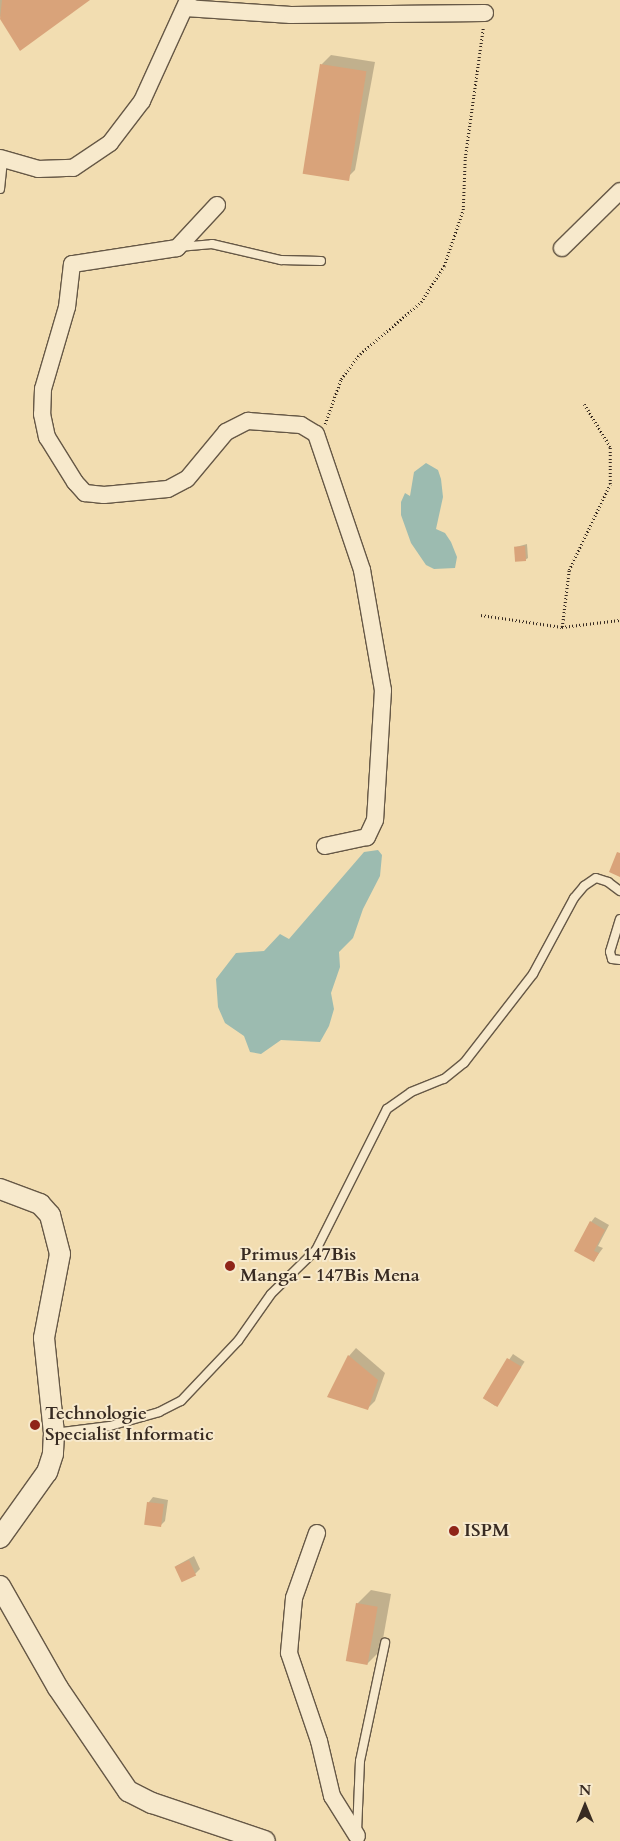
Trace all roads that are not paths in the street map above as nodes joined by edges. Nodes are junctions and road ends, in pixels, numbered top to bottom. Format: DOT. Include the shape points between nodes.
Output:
graph roads {
  1 [pos="187,4"];
  2 [pos="485,13"];
  3 [pos="2,160"];
  4 [pos="0,190"];
  5 [pos="620,191"];
  6 [pos="217,205"];
  7 [pos="178,248"];
  8 [pos="562,248"];
  9 [pos="321,262"];
  10 [pos="325,846"];
  11 [pos="620,891"];
  12 [pos="620,918"];
  13 [pos="620,960"];
  14 [pos="0,1189"];
  15 [pos="54,1433"];
  16 [pos="317,1533"];
  17 [pos="0,1538"];
  18 [pos="0,1586"];
  19 [pos="385,1643"];
  20 [pos="358,1839"];
  21 [pos="265,1841"];
  1 -- 2 [label="street" via="291,15"];
  1 -- 3 [label="street" via="142,101 110,143 73,168 38,169"];
  3 -- 4 [label="lane"];
  5 -- 8 [label="street"];
  6 -- 7 [label="street"];
  7 -- 9 [label="lane" via="212,244 281,260"];
  7 -- 10 [label="street" via="72,264 67,307 43,389 42,414 47,437 84,493 104,495 168,489 187,479 226,432 248,421 301,425 316,434 362,570 382,690 375,820 367,837"];
  11 -- 15 [label="lane" via="596,878 584,886 574,898 533,974 464,1063 444,1080 411,1092 388,1109 316,1250 271,1294 238,1341 181,1401 159,1412 110,1426"];
  12 -- 13 [label="lane" via="610,952 612,959"];
  14 -- 15 [label="street" via="40,1204 50,1215 56,1234 60,1254 44,1338"];
  15 -- 17 [label="street" via="53,1454 47,1472"];
  16 -- 20 [label="street" via="294,1598 289,1653 317,1733 332,1796"];
  18 -- 21 [label="street" via="58,1688 128,1791 152,1803"];
  19 -- 20 [label="lane" via="360,1761"];
}
